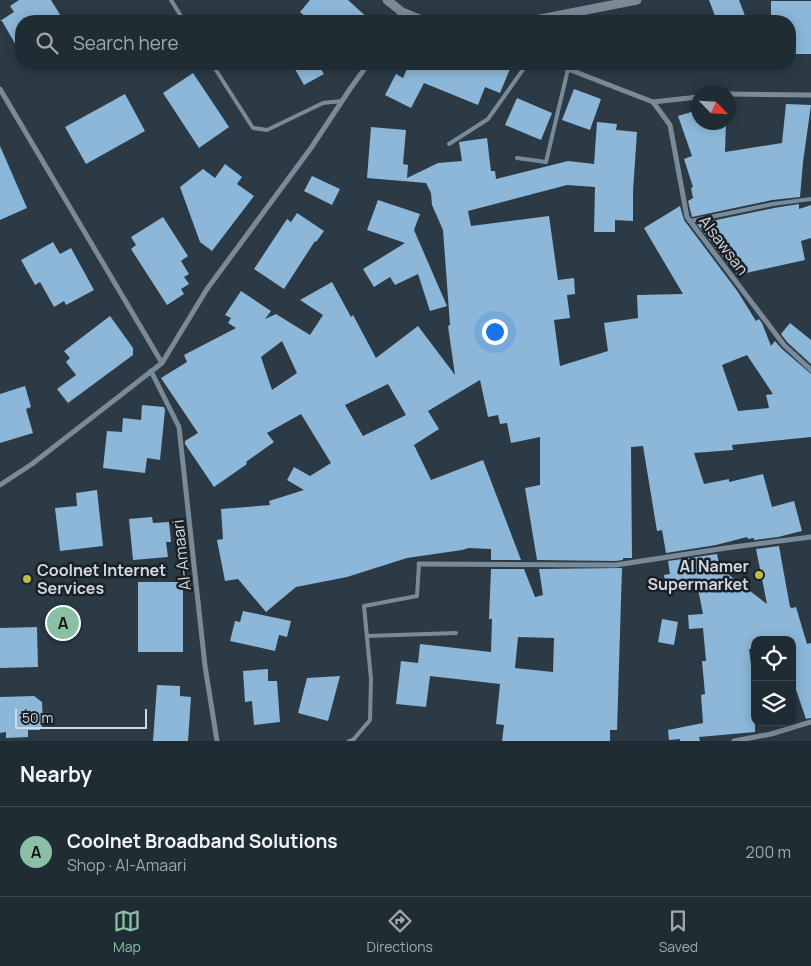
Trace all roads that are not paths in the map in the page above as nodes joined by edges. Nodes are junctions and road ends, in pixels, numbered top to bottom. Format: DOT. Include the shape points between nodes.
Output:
graph roads {
  1 [pos="171,0"];
  2 [pos="387,0"];
  3 [pos="637,0"];
  4 [pos="402,12"];
  5 [pos="180,15"];
  6 [pos="400,15"];
  7 [pos="409,15"];
  8 [pos="561,15"];
  9 [pos="216,70"];
  10 [pos="364,70"];
  11 [pos="523,70"];
  12 [pos="568,70"];
  13 [pos="571,70"];
  14 [pos="0,89"];
  15 [pos="736,94"];
  16 [pos="811,94"];
  17 [pos="691,98"];
  18 [pos="342,101"];
  19 [pos="653,102"];
  20 [pos="449,144"];
  21 [pos="517,158"];
  22 [pos="811,199"];
  23 [pos="691,221"];
  24 [pos="162,363"];
  25 [pos="811,370"];
  26 [pos="152,371"];
  27 [pos="0,485"];
  28 [pos="811,538"];
  29 [pos="419,564"];
  30 [pos="456,633"];
  31 [pos="367,636"];
  32 [pos="811,722"];
  33 [pos="217,741"];
  34 [pos="349,741"];
  35 [pos="734,741"];
  1 -- 5 [label="lane"];
  2 -- 4 [label="street"];
  3 -- 8 [label="street"];
  4 -- 6 [label="street"];
  4 -- 7 [label="street"];
  9 -- 18 [label="lane" via="254,128 267,130 323,103"];
  10 -- 18 [label="street"];
  11 -- 20 [label="lane" via="488,119"];
  12 -- 21 [label="lane" via="546,162"];
  13 -- 19 [label="street"];
  14 -- 24 [label="street"];
  15 -- 16 [label="street"];
  17 -- 19 [label="street"];
  18 -- 24 [label="street" via="207,289"];
  19 -- 23 [label="street, Alsawsan" via="670,125 687,217"];
  22 -- 23 [label="lane"];
  23 -- 25 [label="street, Alsawsan" via="784,345"];
  24 -- 26 [label="street"];
  26 -- 27 [label="street"];
  26 -- 33 [label="street, Al-Amaari" via="179,427 205,666"];
  28 -- 29 [label="street" via="616,565"];
  29 -- 31 [label="lane" via="417,596 364,606"];
  30 -- 31 [label="lane"];
  31 -- 34 [label="lane" via="372,680 370,720 354,740"];
  32 -- 35 [label="street"];
}
